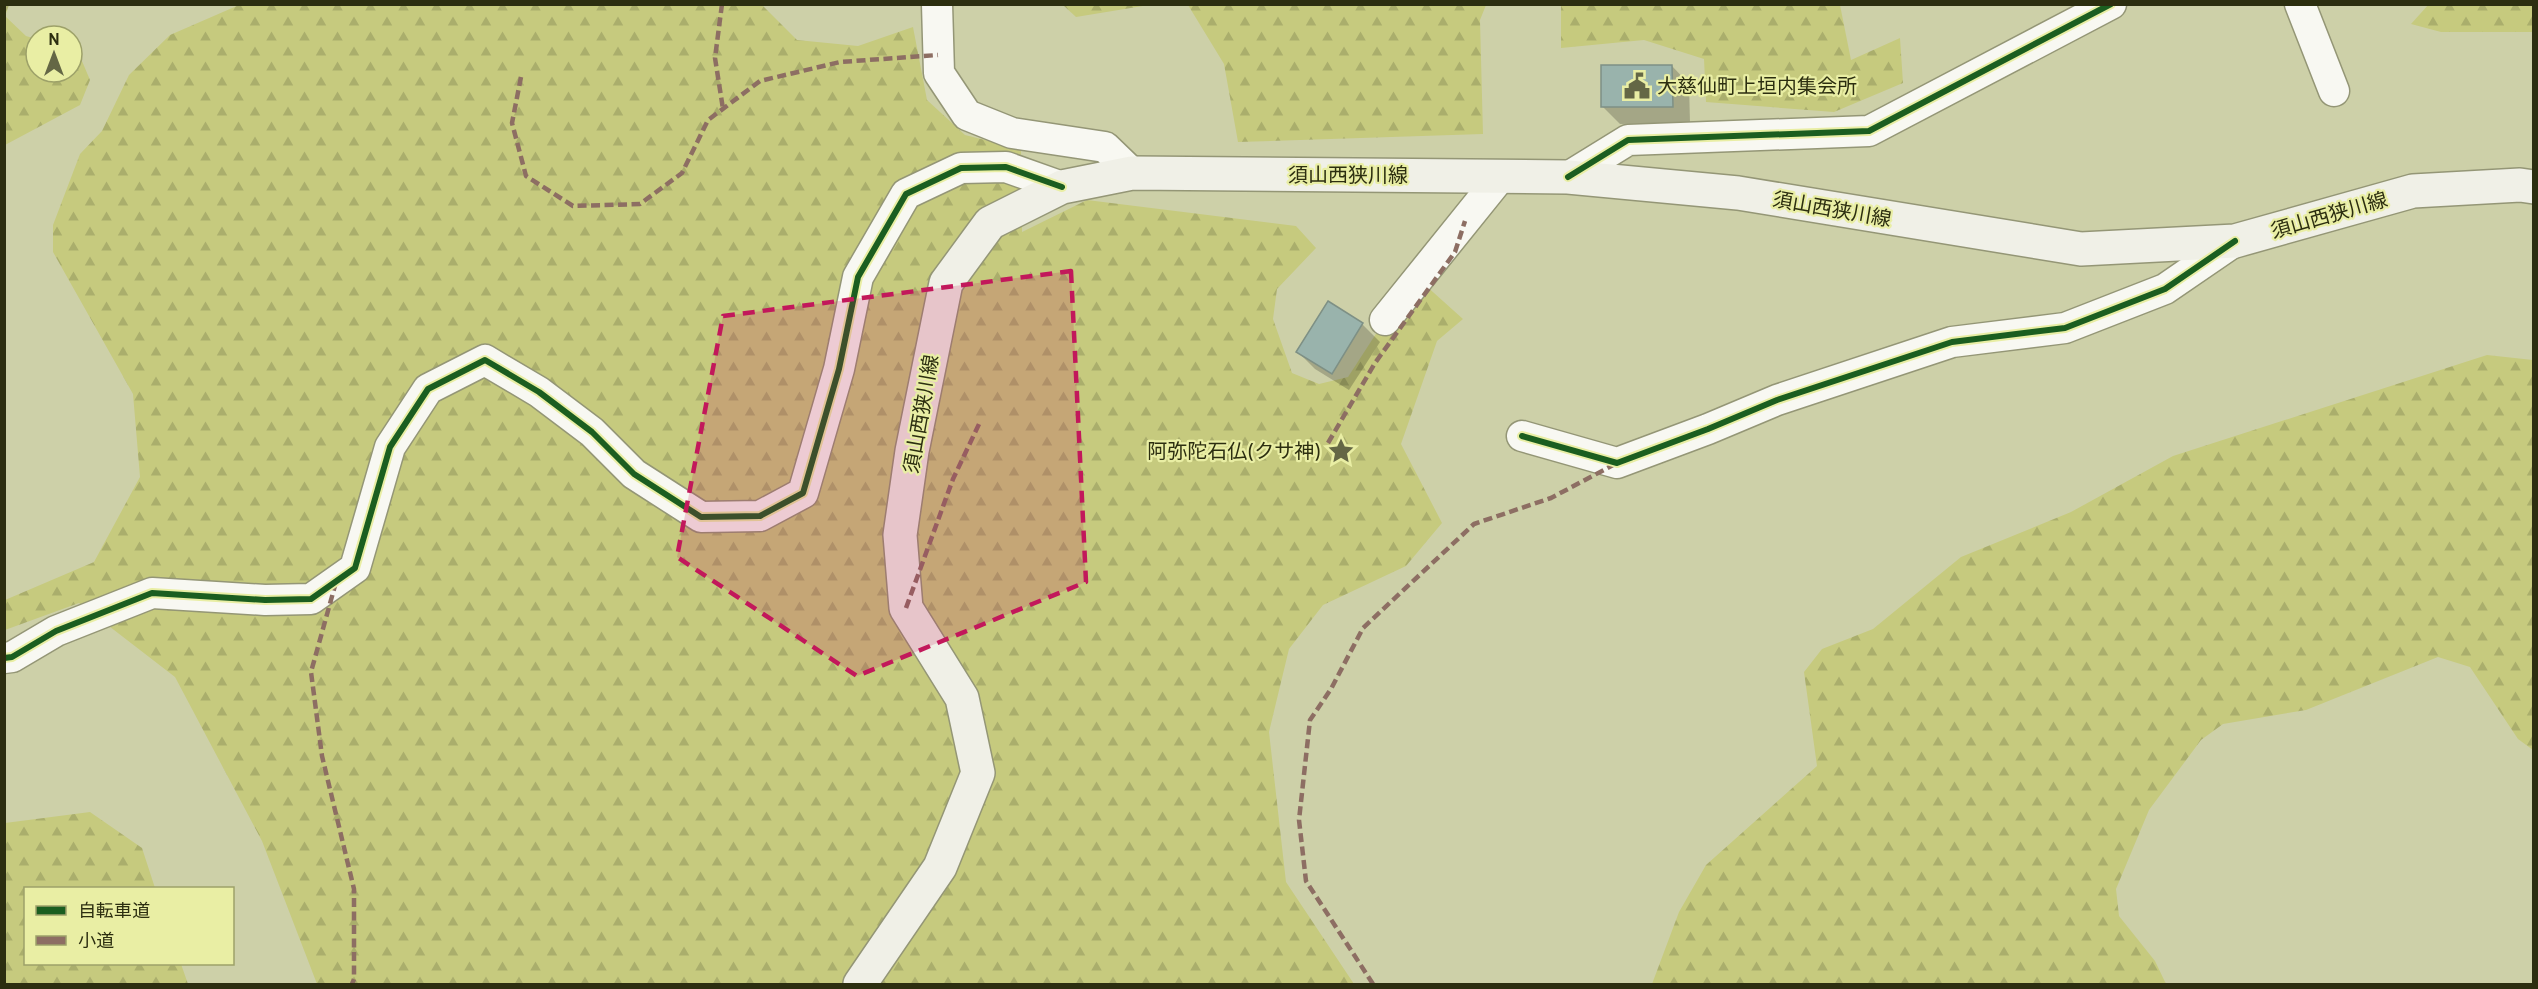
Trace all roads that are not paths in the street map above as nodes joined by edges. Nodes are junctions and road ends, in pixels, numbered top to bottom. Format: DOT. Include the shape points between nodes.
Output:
graph roads {
  1 [pos="937,4"];
  2 [pos="2112,4"];
  3 [pos="2300,4"];
  4 [pos="2334,91"];
  5 [pos="1132,173"];
  6 [pos="1501,176"];
  7 [pos="1568,177"];
  8 [pos="1062,187"];
  9 [pos="2534,187"];
  10 [pos="2235,241"];
  11 [pos="1385,320"];
  12 [pos="1522,436"];
  13 [pos="4,658"];
  14 [pos="861,984"];
  1 -- 5 [label="street" via="939,73 968,115 1012,133 1106,147"];
  2 -- 7 [label="street" via="1869,131 1628,140"];
  3 -- 4 [label="street"];
  5 -- 6 [label="main road, 須山西狭川線"];
  5 -- 8 [label="main road, 須山西狭川線"];
  6 -- 7 [label="main road, 須山西狭川線"];
  6 -- 11 [label="street"];
  7 -- 10 [label="main road, 須山西狭川線" via="1738,193 2081,249"];
  8 -- 13 [label="street" via="1006,167 961,168 906,194 858,277 838,369 803,493 760,516 700,517 634,474 591,432 538,392 484,360 428,389 390,447 355,568 311,599 152,593 56,631"];
  8 -- 14 [label="main road, 須山西狭川線" via="990,223 946,282 912,452 900,535 906,608 962,698 978,773 940,867"];
  9 -- 10 [label="main road, 須山西狭川線" via="2413,191"];
  10 -- 12 [label="street" via="2164,289 2065,328 1952,342 1777,400 1617,463"];
}
